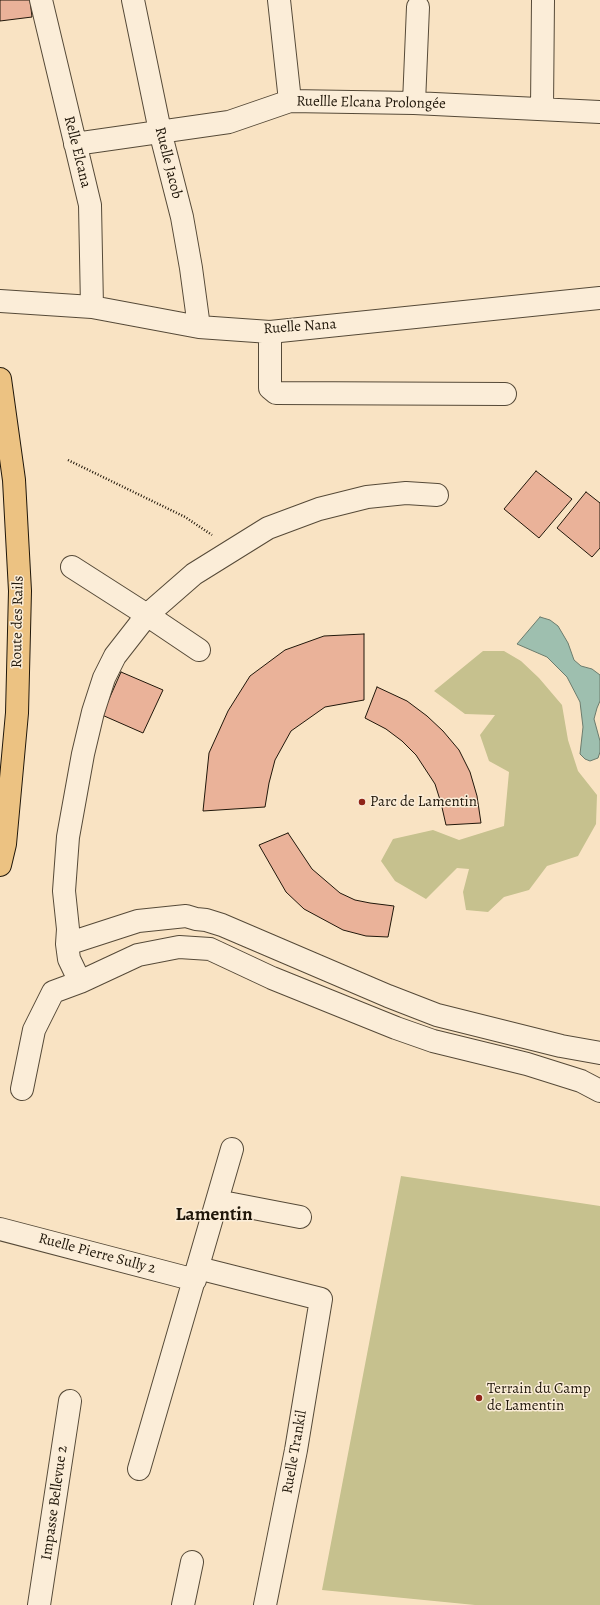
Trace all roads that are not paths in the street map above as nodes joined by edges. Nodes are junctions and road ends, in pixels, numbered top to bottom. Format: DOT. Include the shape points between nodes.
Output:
graph roads {
  1 [pos="41,0"];
  2 [pos="133,0"];
  3 [pos="279,0"];
  4 [pos="543,0"];
  5 [pos="418,7"];
  6 [pos="290,101"];
  7 [pos="414,103"];
  8 [pos="542,108"];
  9 [pos="600,112"];
  10 [pos="160,131"];
  11 [pos="75,144"];
  12 [pos="600,298"];
  13 [pos="0,301"];
  14 [pos="92,307"];
  15 [pos="199,327"];
  16 [pos="270,332"];
  17 [pos="0,379"];
  18 [pos="505,394"];
  19 [pos="437,495"];
  20 [pos="72,567"];
  21 [pos="147,614"];
  22 [pos="199,650"];
  23 [pos="0,865"];
  24 [pos="67,944"];
  25 [pos="80,982"];
  26 [pos="600,1053"];
  27 [pos="22,1089"];
  28 [pos="600,1091"];
  29 [pos="232,1149"];
  30 [pos="217,1201"];
  31 [pos="300,1217"];
  32 [pos="0,1229"];
  33 [pos="196,1274"];
  34 [pos="321,1299"];
  35 [pos="70,1401"];
  36 [pos="139,1469"];
  37 [pos="192,1562"];
  38 [pos="39,1605"];
  39 [pos="183,1605"];
  40 [pos="265,1605"];
  1 -- 11 [label="street, Relle Elcana"];
  2 -- 10 [label="street, Ruelle Jacob"];
  3 -- 6 [label="street"];
  4 -- 8 [label="street"];
  5 -- 7 [label="street"];
  6 -- 7 [label="street, Ruellle Elcana Prolongée"];
  6 -- 10 [label="street, Ruellle Elcana Prolongée" via="229,122"];
  7 -- 8 [label="street, Ruellle Elcana Prolongée"];
  8 -- 9 [label="street, Ruellle Elcana Prolongée"];
  10 -- 11 [label="street, Ruellle Elcana Prolongée"];
  10 -- 15 [label="street, Ruelle Jacob" via="182,217"];
  11 -- 14 [label="street, Relle Elcana" via="90,205"];
  12 -- 16 [label="street, Ruelle Nana"];
  13 -- 14 [label="street, Ruelle Nana"];
  14 -- 15 [label="street, Ruelle Nana"];
  15 -- 16 [label="street, Ruelle Nana"];
  16 -- 18 [label="street" via="270,388 276,393"];
  17 -- 23 [label="main road, Route des Rails" via="14,480 20,591 17,713 5,844"];
  19 -- 21 [label="street" via="406,493 366,497 319,509 268,528 194,574"];
  20 -- 21 [label="street"];
  21 -- 22 [label="street"];
  21 -- 24 [label="street" via="115,656 104,678 93,712 83,754 68,844 64,891"];
  24 -- 25 [label="street" via="69,959"];
  24 -- 26 [label="street" via="138,921 186,916 206,920 438,1015 561,1046"];
  25 -- 27 [label="street" via="53,992 34,1030"];
  25 -- 28 [label="street" via="138,955 179,947 210,949 272,978 396,1028 440,1043 527,1064 581,1081"];
  29 -- 30 [label="street"];
  30 -- 31 [label="street"];
  30 -- 33 [label="street"];
  32 -- 33 [label="street, Ruelle Pierre Sully 2"];
  33 -- 34 [label="street, Ruelle Pierre Sully 2"];
  33 -- 36 [label="street"];
  34 -- 40 [label="street, Ruelle Trankil" via="296,1450"];
  35 -- 38 [label="street, Impasse Bellevue 2"];
  37 -- 39 [label="street"];
}
